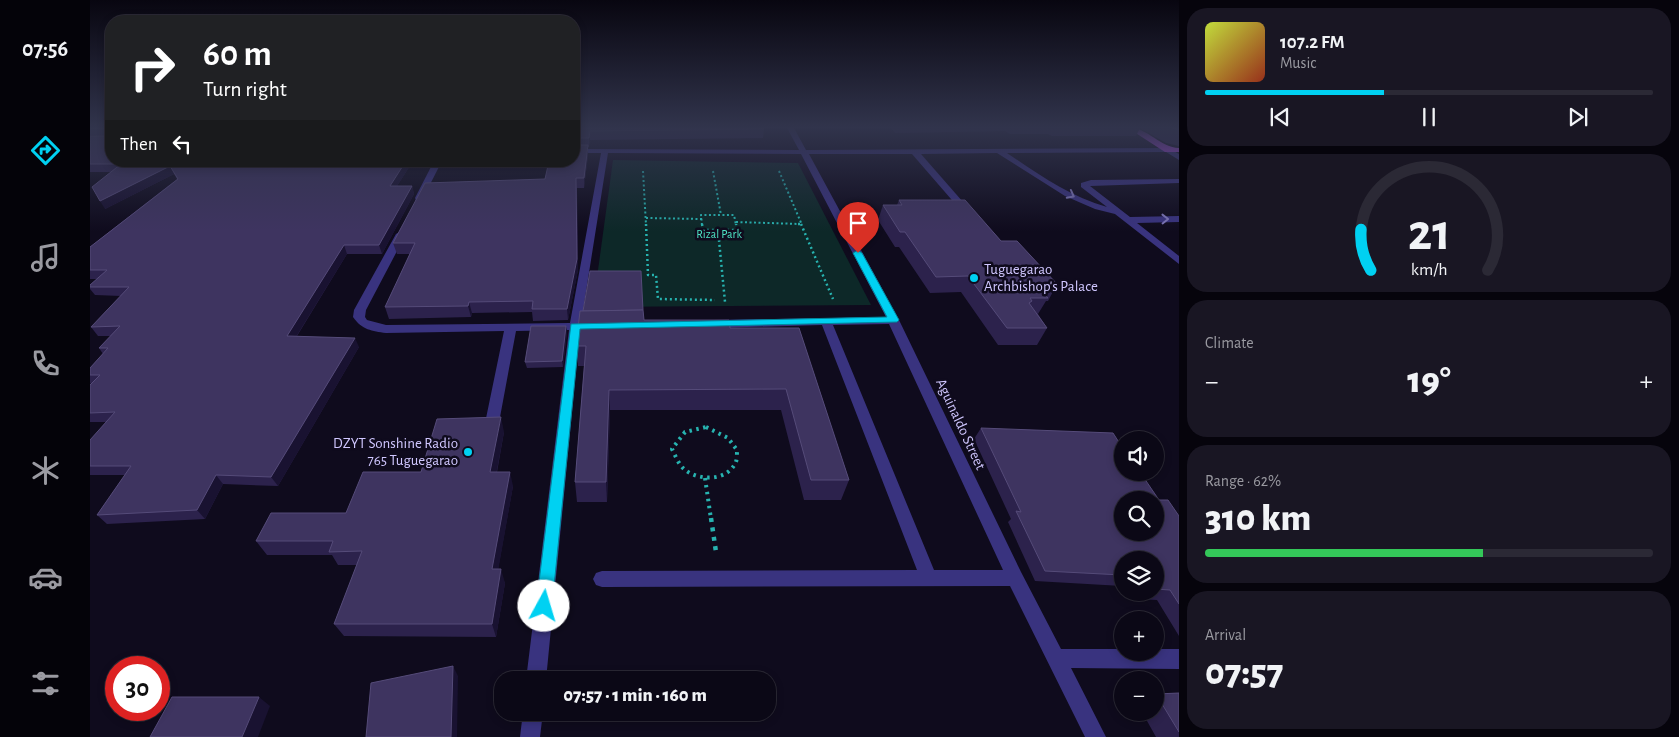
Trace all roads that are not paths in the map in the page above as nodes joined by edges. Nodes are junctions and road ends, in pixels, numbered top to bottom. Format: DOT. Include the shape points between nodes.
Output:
graph roads {
  1 [pos="603,162"];
  2 [pos="810,162"];
  3 [pos="924,162"];
  4 [pos="1018,162"];
  5 [pos="435,167"];
  6 [pos="1179,181"];
  7 [pos="413,211"];
  8 [pos="1124,217"];
  9 [pos="972,218"];
  10 [pos="1179,219"];
  11 [pos="404,228"];
  12 [pos="1179,261"];
  13 [pos="893,320"];
  14 [pos="826,321"];
  15 [pos="700,324"];
  16 [pos="575,326"];
  17 [pos="604,326"];
  18 [pos="511,327"];
  19 [pos="491,428"];
  20 [pos="928,578"];
  21 [pos="1015,578"];
  22 [pos="602,579"];
  23 [pos="1056,658"];
  24 [pos="1179,659"];
  25 [pos="537,671"];
  26 [pos="532,721"];
  27 [pos="530,737"];
  28 [pos="1096,737"];
  1 -- 16 [label="street"];
  2 -- 13 [label="street, Aguinaldo Street"];
  3 -- 9 [label="street"];
  4 -- 8 [label="street, one-way" via="1074,197"];
  5 -- 7 [label="street"];
  6 -- 8 [label="street" via="1084,185"];
  8 -- 10 [label="street, one-way"];
  8 -- 12 [label="street"];
  11 -- 18 [label="street" via="360,310 359,317 364,323 386,329"];
  13 -- 14 [label="street"];
  13 -- 21 [label="street, Aguinaldo Street"];
  14 -- 15 [label="street"];
  14 -- 20 [label="street"];
  16 -- 17 [label="street"];
  16 -- 18 [label="street"];
  16 -- 25 [label="street"];
  18 -- 19 [label="street"];
  20 -- 21 [label="street"];
  20 -- 22 [label="street"];
  21 -- 23 [label="street, Aguinaldo Street"];
  23 -- 24 [label="street"];
  23 -- 28 [label="street, Aguinaldo Street"];
  26 -- 27 [label="street"];
}
